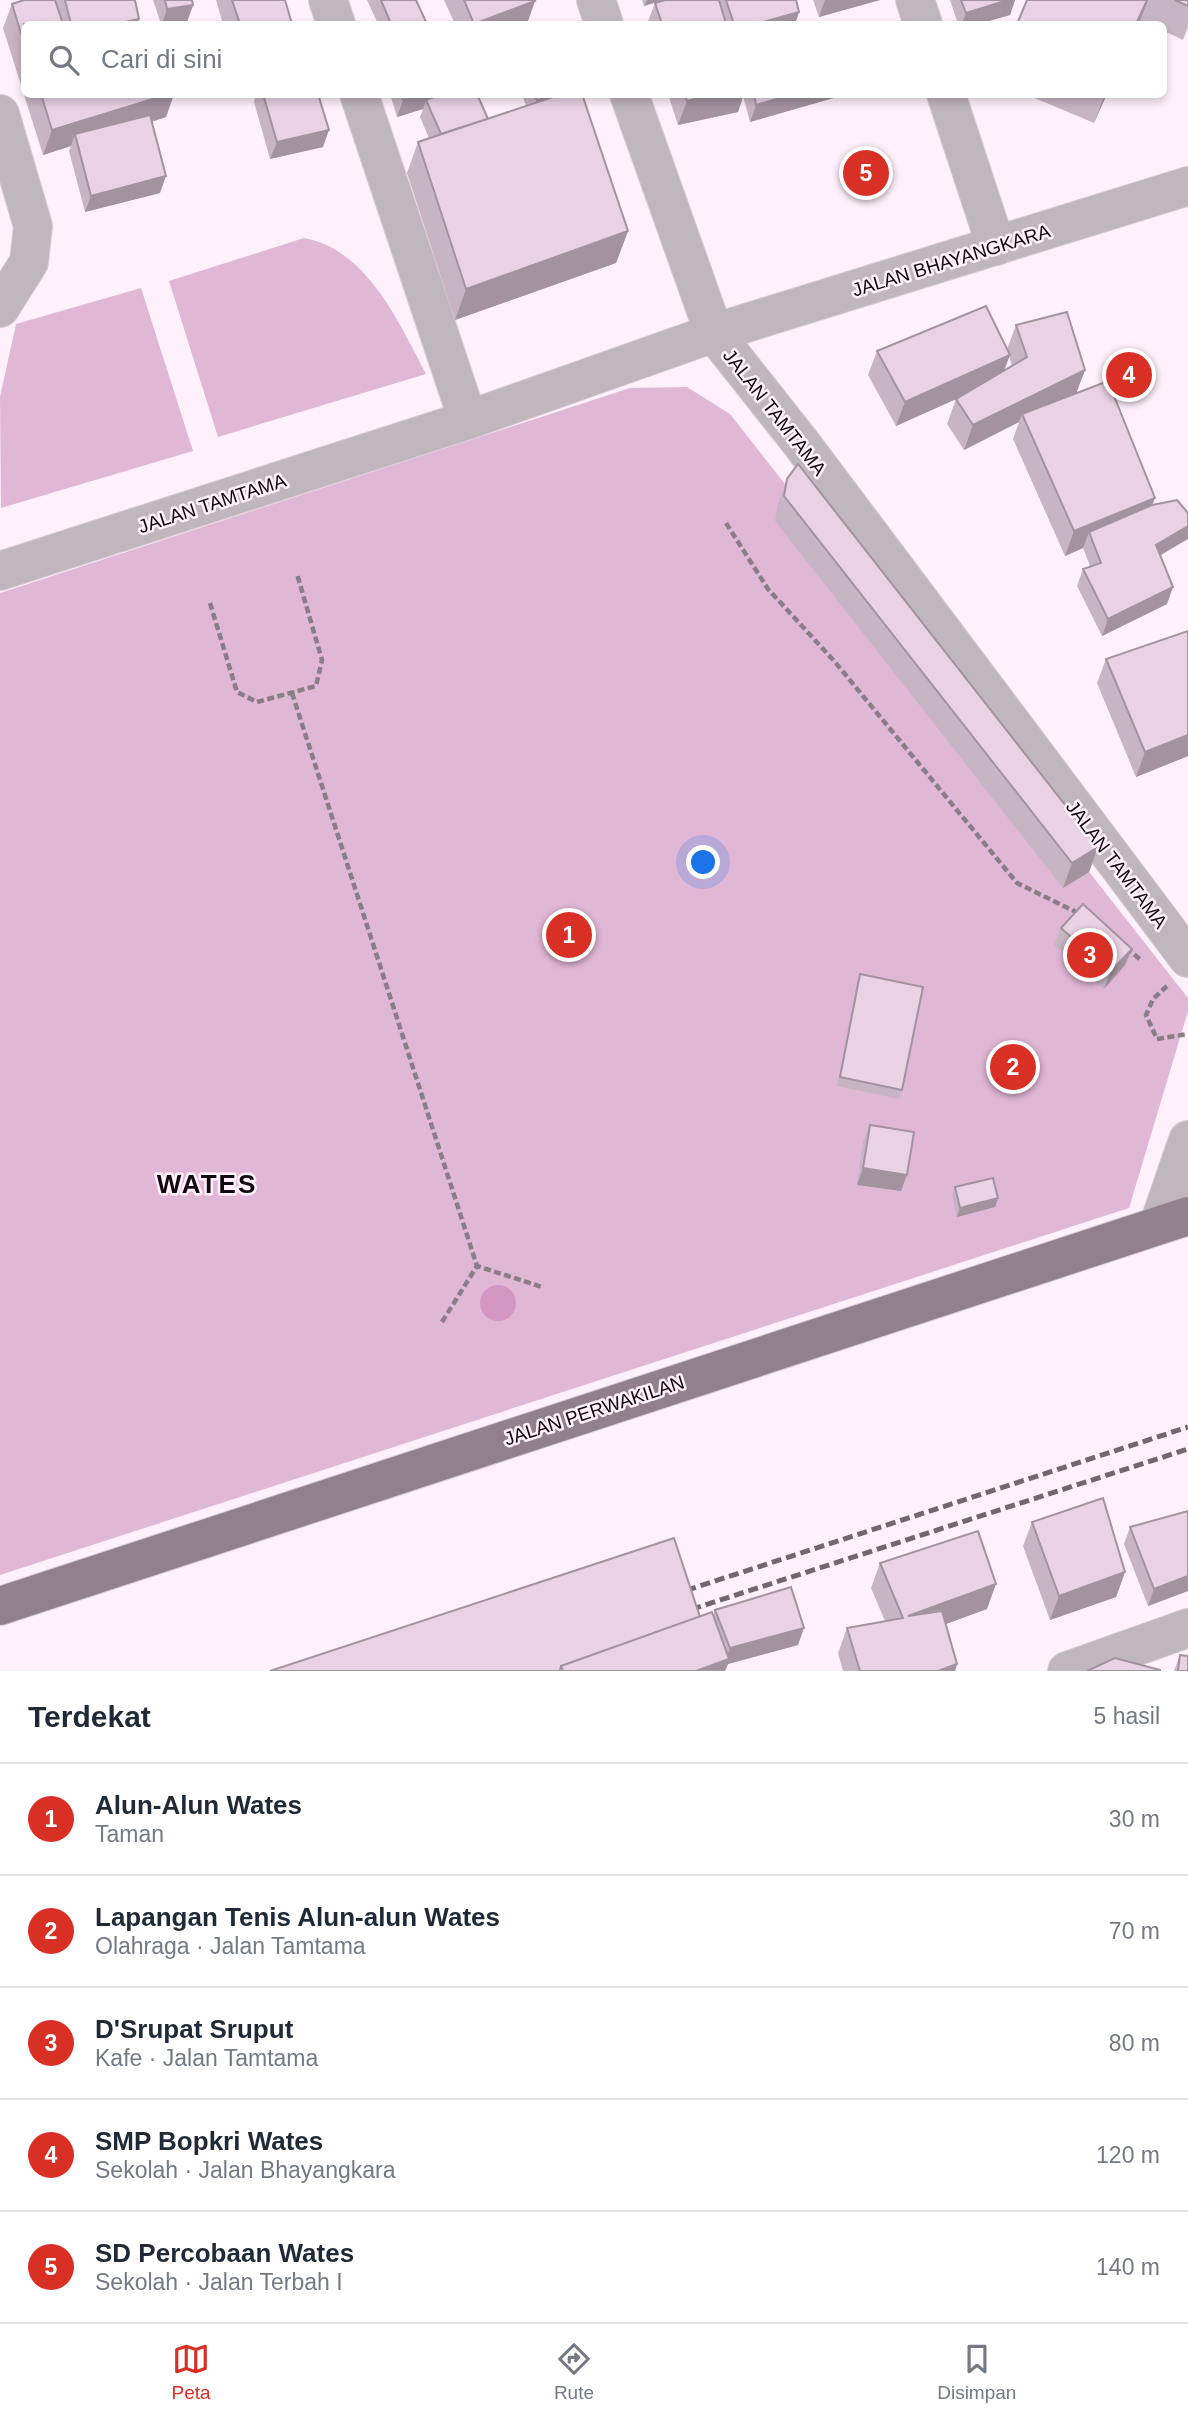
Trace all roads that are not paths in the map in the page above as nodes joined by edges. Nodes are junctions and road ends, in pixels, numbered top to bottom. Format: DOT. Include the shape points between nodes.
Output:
graph roads {
  1 [pos="328,0"];
  2 [pos="596,0"];
  3 [pos="915,0"];
  4 [pos="335,21"];
  5 [pos="603,21"];
  6 [pos="922,21"];
  7 [pos="360,98"];
  8 [pos="630,98"];
  9 [pos="947,98"];
  10 [pos="0,114"];
  11 [pos="1188,186"];
  12 [pos="996,246"];
  13 [pos="0,308"];
  14 [pos="714,333"];
  15 [pos="468,420"];
  16 [pos="1,563"];
  17 [pos="1174,967"];
  18 [pos="1188,1140"];
  19 [pos="1174,1220"];
  20 [pos="0,1606"];
  21 [pos="1188,1628"];
  22 [pos="1067,1671"];
  1 -- 4 [label="street"];
  2 -- 5 [label="street"];
  3 -- 6 [label="street"];
  7 -- 15 [label="street"];
  8 -- 14 [label="street"];
  9 -- 12 [label="street"];
  10 -- 13 [label="street" via="33,226 29,262"];
  11 -- 12 [label="street, JALAN BHAYANGKARA"];
  12 -- 14 [label="street, JALAN BHAYANGKARA"];
  14 -- 15 [label="street, JALAN TAMTAMA"];
  14 -- 17 [label="street, JALAN TAMTAMA" via="801,443"];
  15 -- 16 [label="street, JALAN TAMTAMA"];
  18 -- 19 [label="street"];
  19 -- 20 [label="main road, JALAN PERWAKILAN"];
  21 -- 22 [label="street"];
}
